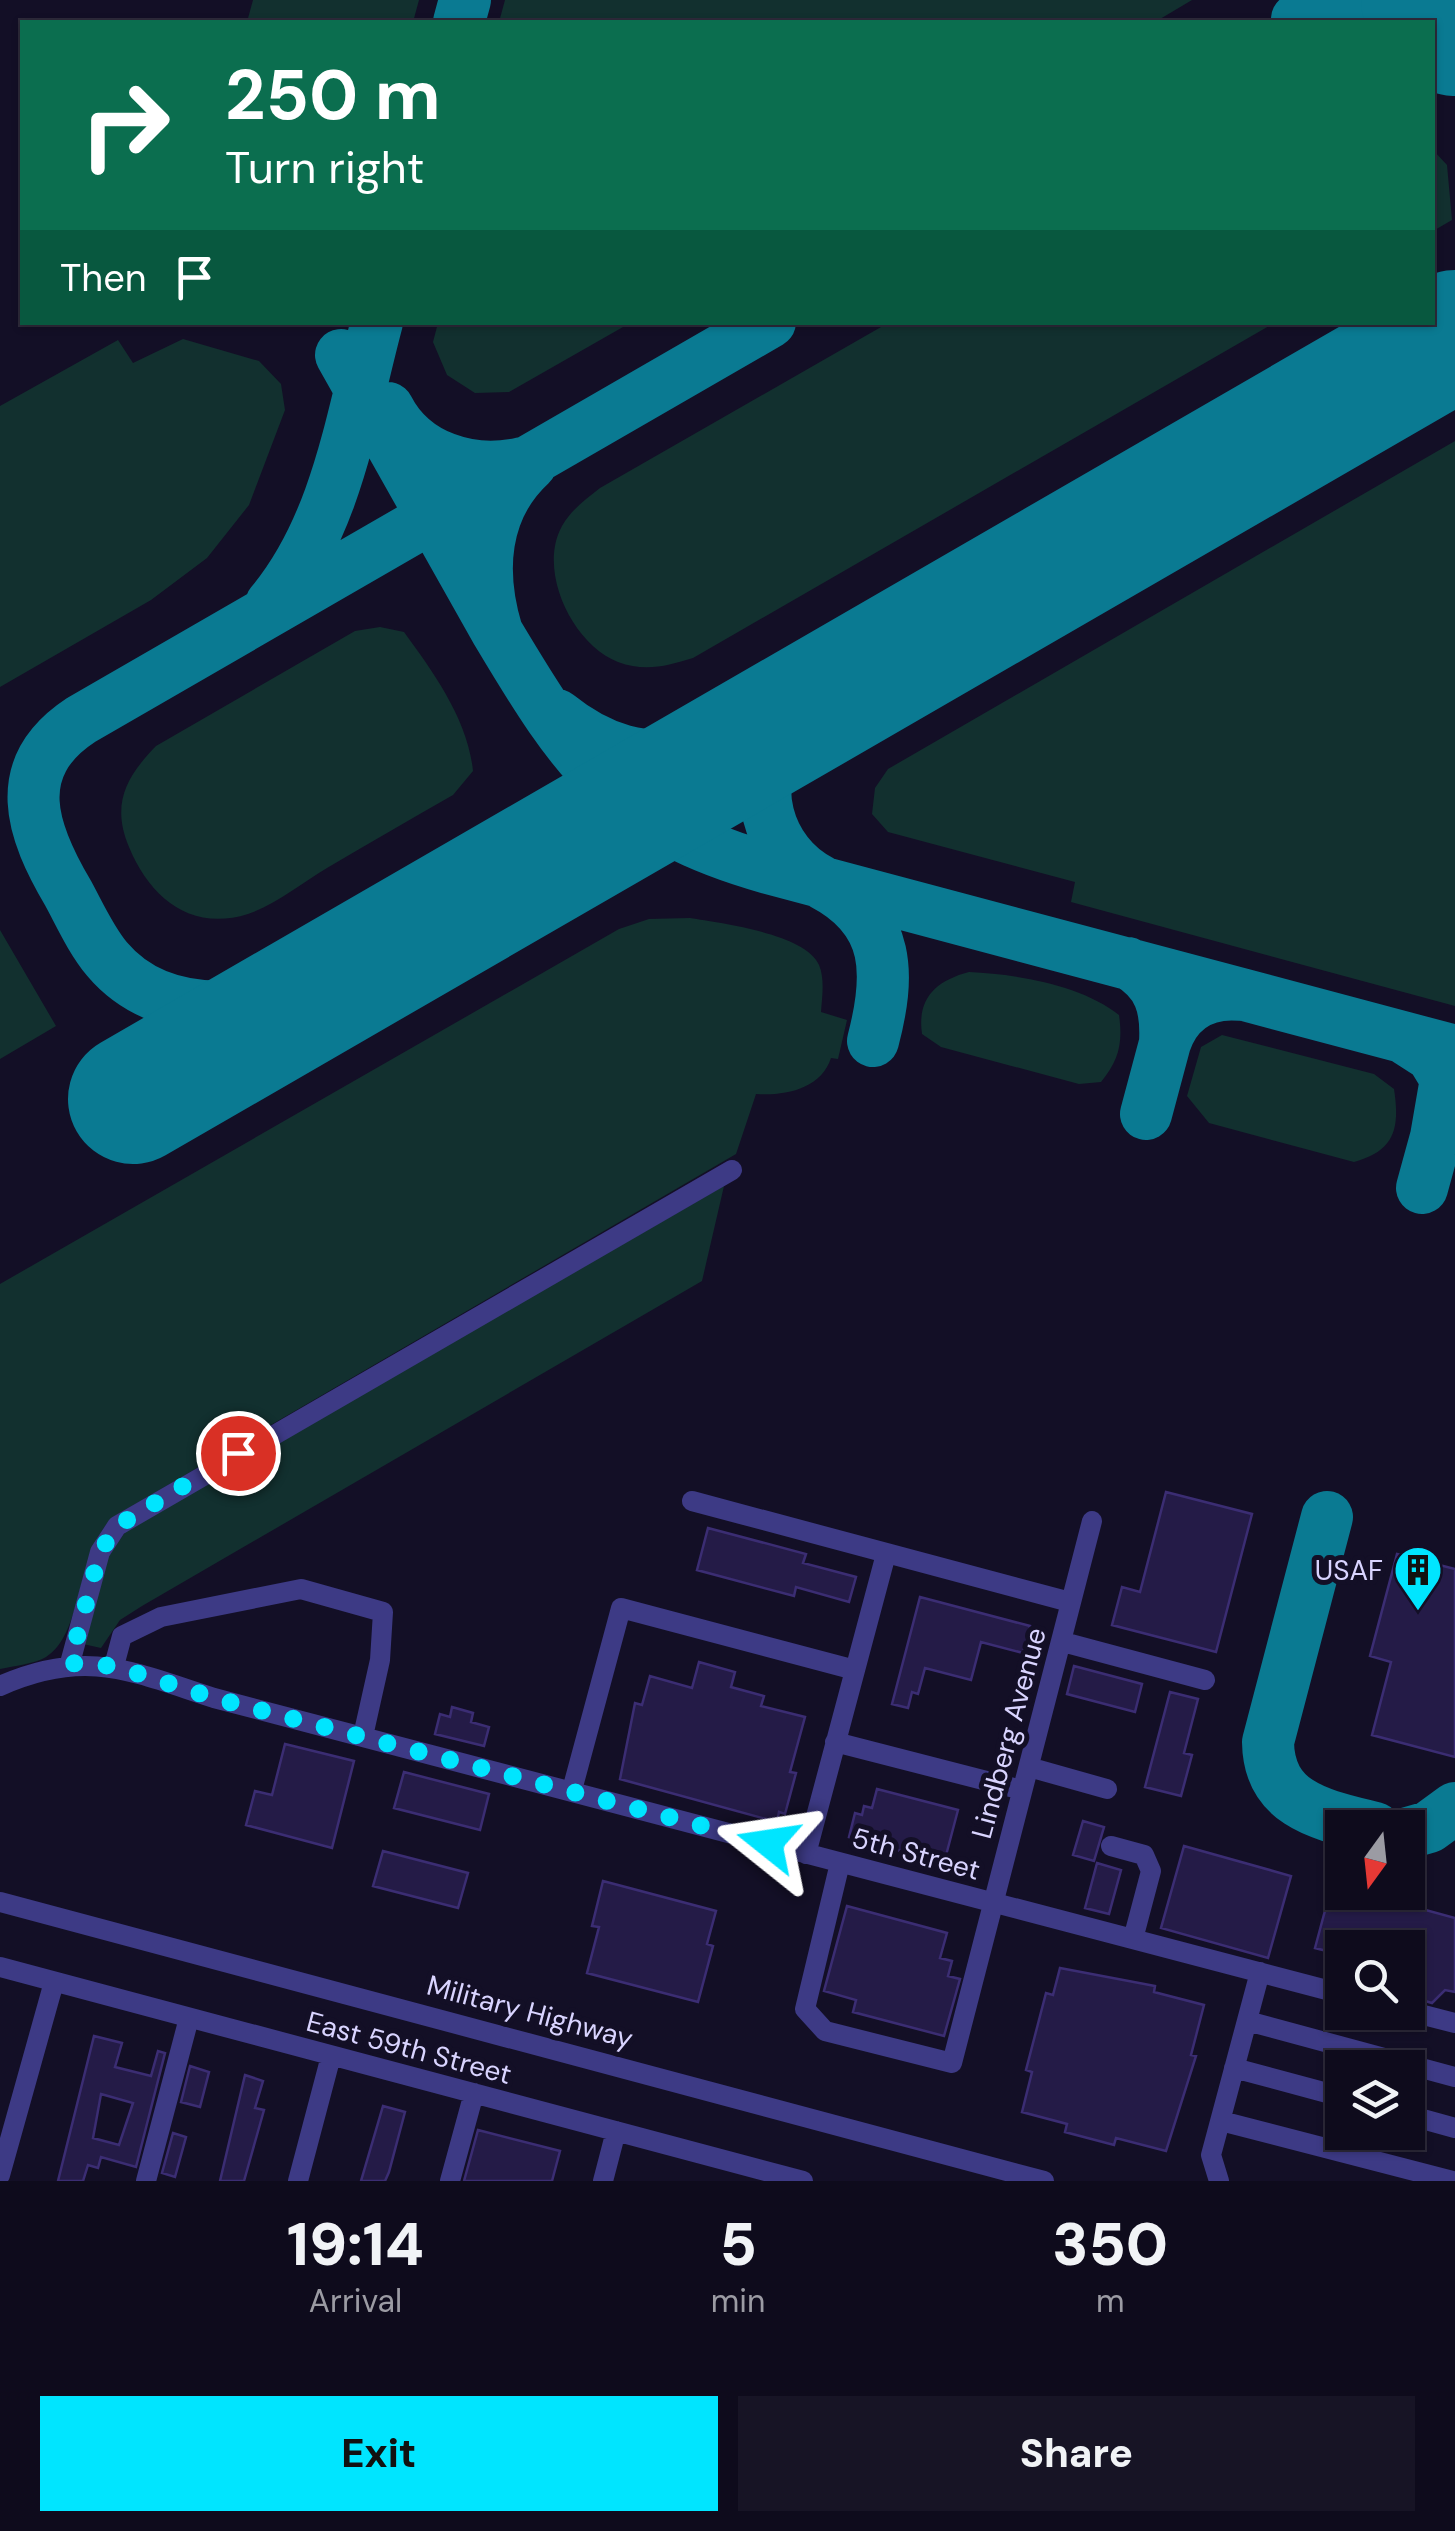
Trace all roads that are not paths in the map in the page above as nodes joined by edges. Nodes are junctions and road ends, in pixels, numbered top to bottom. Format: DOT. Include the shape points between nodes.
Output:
graph roads {
  1 [pos="732,1170"];
  2 [pos="692,1501"];
  3 [pos="1092,1520"];
  4 [pos="886,1554"];
  5 [pos="1070,1602"];
  6 [pos="1063,1642"];
  7 [pos="70,1663"];
  8 [pos="114,1666"];
  9 [pos="856,1670"];
  10 [pos="1205,1680"];
  11 [pos="0,1686"];
  12 [pos="363,1736"];
  13 [pos="835,1742"];
  14 [pos="1029,1767"];
  15 [pos="1107,1789"];
  16 [pos="572,1790"];
  17 [pos="1022,1790"];
  18 [pos="1110,1846"];
  19 [pos="806,1854"];
  20 [pos="840,1862"];
  21 [pos="0,1902"];
  22 [pos="992,1903"];
  23 [pos="1133,1938"];
  24 [pos="0,1967"];
  25 [pos="1260,1972"];
  26 [pos="54,1982"];
  27 [pos="1325,1989"];
  28 [pos="1425,2015"];
  29 [pos="189,2018"];
  30 [pos="1247,2021"];
  31 [pos="1455,2023"];
  32 [pos="331,2056"];
  33 [pos="1234,2068"];
  34 [pos="1455,2078"];
  35 [pos="1325,2092"];
  36 [pos="474,2094"];
  37 [pos="1425,2120"];
  38 [pos="1222,2121"];
  39 [pos="1455,2128"];
  40 [pos="616,2131"];
  41 [pos="962,2160"];
  42 [pos="753,2174"];
  43 [pos="0,2176"];
  44 [pos="1416,2177"];
  45 [pos="146,2181"];
  46 [pos="298,2181"];
  47 [pos="450,2181"];
  48 [pos="602,2181"];
  49 [pos="804,2181"];
  50 [pos="956,2181"];
  51 [pos="1044,2181"];
  52 [pos="1219,2181"];
  53 [pos="1453,2181"];
  1 -- 7 [label="street" via="117,1526 100,1552"];
  2 -- 4 [label="street"];
  3 -- 5 [label="street, Lindberg Avenue"];
  4 -- 5 [label="street"];
  4 -- 9 [label="street"];
  5 -- 6 [label="street, Lindberg Avenue"];
  6 -- 10 [label="street"];
  6 -- 14 [label="street, Lindberg Avenue"];
  7 -- 8 [label="street, 5th Street"];
  7 -- 11 [label="street"];
  8 -- 12 [label="street, 5th Street"];
  8 -- 12 [label="street" via="122,1636 161,1617 300,1590 383,1612"];
  9 -- 13 [label="street"];
  9 -- 16 [label="street" via="621,1608"];
  12 -- 16 [label="street, 5th Street"];
  13 -- 17 [label="street"];
  13 -- 19 [label="street"];
  14 -- 15 [label="street"];
  14 -- 17 [label="street, Lindberg Avenue"];
  16 -- 19 [label="street, 5th Street"];
  17 -- 22 [label="street, Lindberg Avenue"];
  18 -- 23 [label="street" via="1144,1855 1151,1871"];
  19 -- 20 [label="street, 5th Street"];
  20 -- 22 [label="street, 5th Street"];
  20 -- 22 [label="street, Lindberg Avenue" via="803,2002 824,2031 952,2063"];
  21 -- 41 [label="street, Military Highway"];
  22 -- 23 [label="street, 5th Street"];
  23 -- 25 [label="street, 5th Street"];
  24 -- 26 [label="street, East 59th Street"];
  25 -- 27 [label="street, 5th Street"];
  25 -- 30 [label="street"];
  26 -- 29 [label="street, East 59th Street"];
  26 -- 43 [label="street"];
  28 -- 31 [label="street"];
  29 -- 32 [label="street, East 59th Street"];
  29 -- 45 [label="street"];
  30 -- 33 [label="street"];
  30 -- 34 [label="street"];
  32 -- 36 [label="street, East 59th Street"];
  32 -- 46 [label="street"];
  33 -- 35 [label="street"];
  33 -- 38 [label="street"];
  36 -- 40 [label="street, East 59th Street"];
  36 -- 47 [label="street"];
  37 -- 39 [label="street"];
  38 -- 44 [label="street"];
  38 -- 52 [label="street" via="1212,2155"];
  40 -- 42 [label="street, East 59th Street"];
  40 -- 48 [label="street"];
  41 -- 50 [label="street"];
  41 -- 51 [label="street, Military Highway"];
  42 -- 49 [label="street, East 59th Street"];
  44 -- 53 [label="street"];
}
